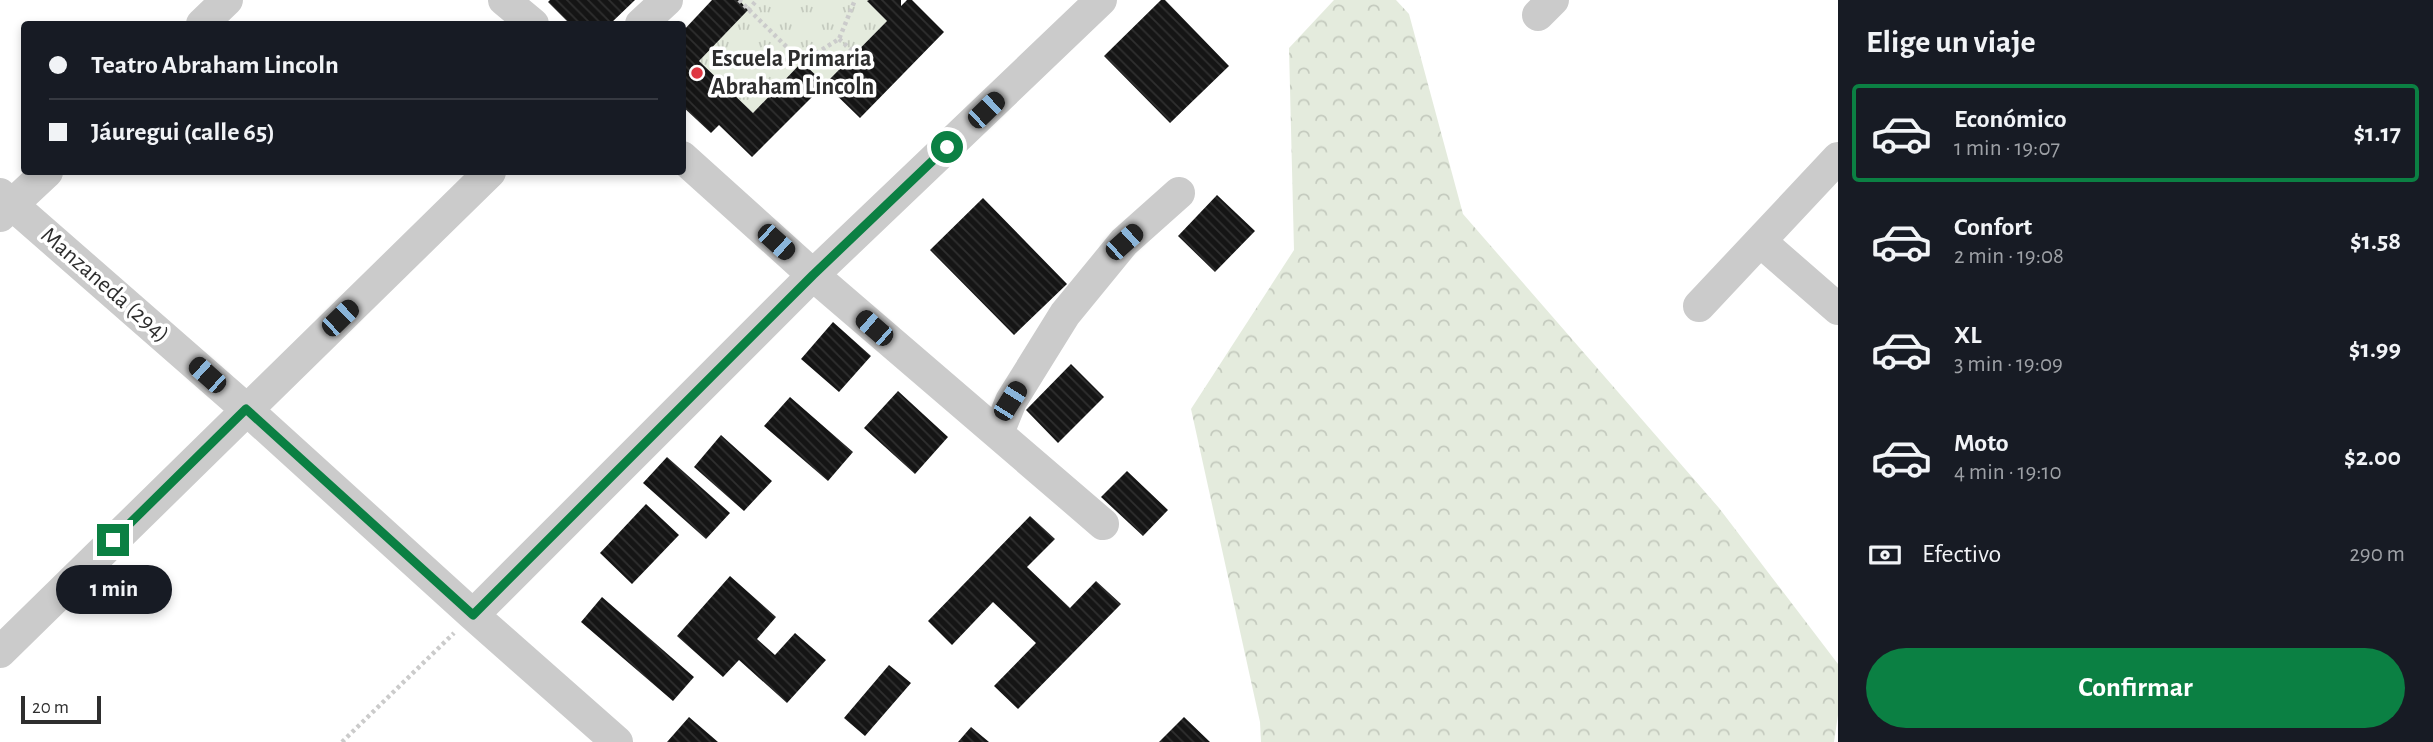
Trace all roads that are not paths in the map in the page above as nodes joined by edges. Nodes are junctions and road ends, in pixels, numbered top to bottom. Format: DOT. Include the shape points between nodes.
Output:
graph roads {
  1 [pos="227,0"];
  2 [pos="504,0"];
  3 [pos="667,0"];
  4 [pos="1101,0"];
  5 [pos="205,21"];
  6 [pos="529,21"];
  7 [pos="644,21"];
  8 [pos="1838,158"];
  9 [pos="686,161"];
  10 [pos="43,175"];
  11 [pos="487,175"];
  12 [pos="1179,193"];
  13 [pos="4,205"];
  14 [pos="1760,241"];
  15 [pos="813,275"];
  16 [pos="1699,306"];
  17 [pos="1838,309"];
  18 [pos="246,409"];
  19 [pos="998,433"];
  20 [pos="1103,524"];
  21 [pos="473,615"];
  22 [pos="0,652"];
  23 [pos="617,742"];
  1 -- 5 [label="street"];
  2 -- 6 [label="street"];
  3 -- 7 [label="street"];
  4 -- 15 [label="street"];
  8 -- 14 [label="street"];
  9 -- 15 [label="street"];
  10 -- 13 [label="street"];
  11 -- 18 [label="street"];
  12 -- 19 [label="street" via="1124,242 1065,314 1010,401"];
  13 -- 18 [label="street, Manzaneda (294)"];
  14 -- 16 [label="street"];
  14 -- 17 [label="street"];
  15 -- 19 [label="street"];
  15 -- 21 [label="street"];
  18 -- 21 [label="street, Manzaneda (294)"];
  18 -- 22 [label="street"];
  19 -- 20 [label="street"];
  21 -- 23 [label="street, Manzaneda (294)"];
}
